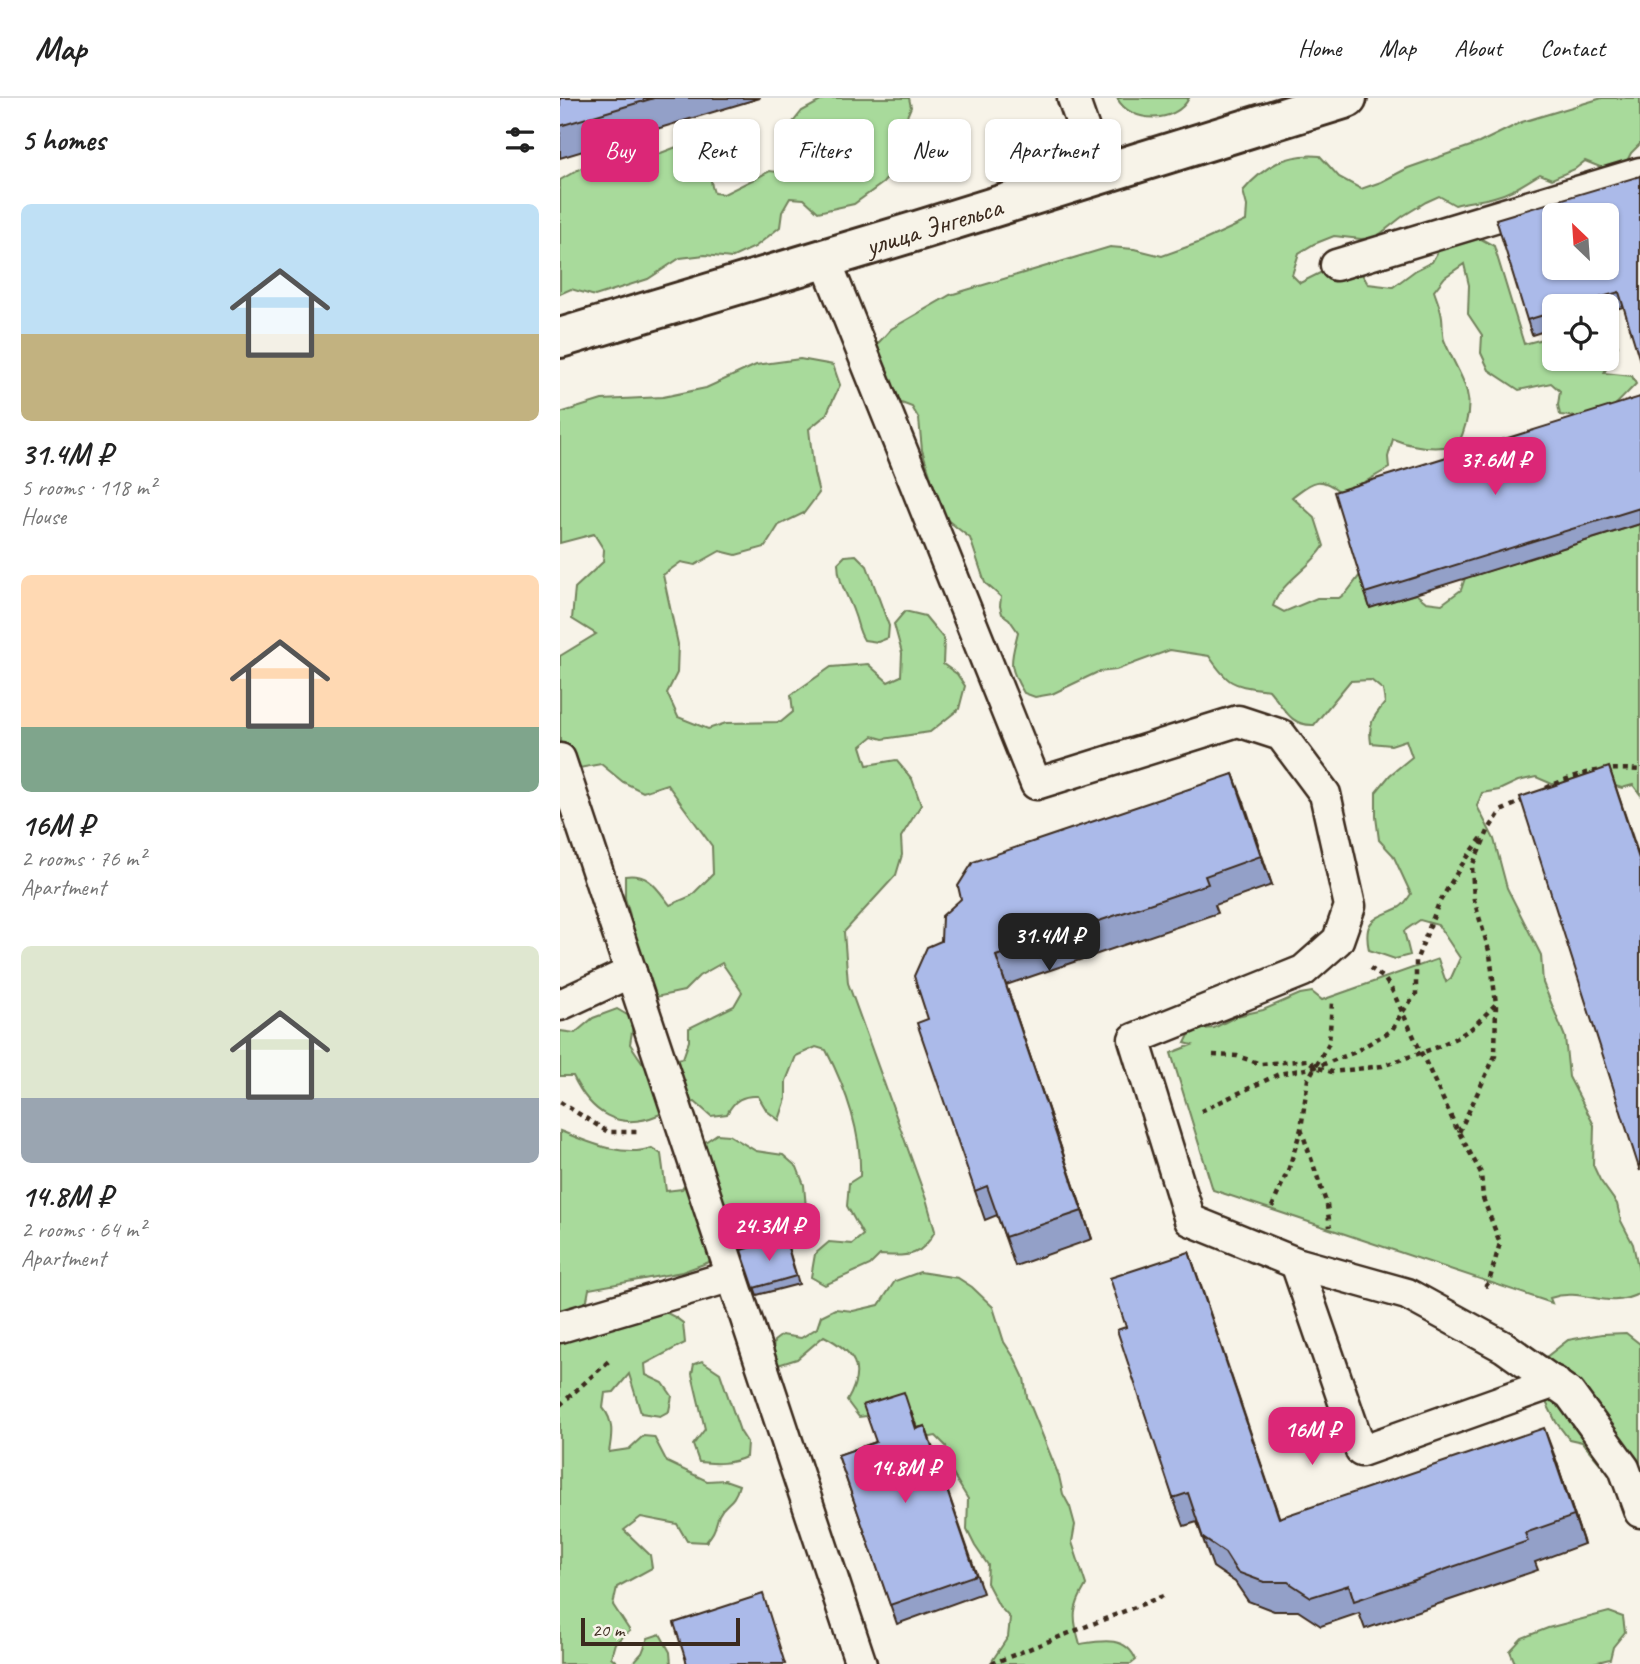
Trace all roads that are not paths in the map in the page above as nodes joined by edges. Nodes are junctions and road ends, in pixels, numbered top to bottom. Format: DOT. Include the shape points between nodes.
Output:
graph roads {
  1 [pos="1073,98"];
  2 [pos="1347,98"];
  3 [pos="1080,119"];
  4 [pos="1121,168"];
  5 [pos="1640,173"];
  6 [pos="1074,182"];
  7 [pos="825,259"];
  8 [pos="1336,265"];
  9 [pos="560,338"];
  10 [pos="560,759"];
  11 [pos="631,972"];
  12 [pos="560,1005"];
  13 [pos="1296,1263"];
  14 [pos="732,1276"];
  15 [pos="560,1327"];
  16 [pos="1555,1382"];
  17 [pos="1640,1512"];
  18 [pos="861,1664"];
  1 -- 3 [label="lane"];
  2 -- 4 [label="street, улица Энгельса"];
  5 -- 8 [label="lane"];
  6 -- 7 [label="street, улица Энгельса"];
  7 -- 9 [label="street, улица Энгельса"];
  7 -- 13 [label="lane" via="1036,784 1238,721 1281,735 1325,794 1350,906 1329,948 1303,971 1133,1040 1190,1220"];
  10 -- 11 [label="lane"];
  11 -- 12 [label="lane"];
  11 -- 14 [label="lane"];
  13 -- 16 [label="lane" via="1407,1294"];
  13 -- 16 [label="lane" via="1361,1451"];
  14 -- 15 [label="lane"];
  14 -- 18 [label="lane"];
  16 -- 17 [label="lane" via="1570,1394 1625,1468"];
}
